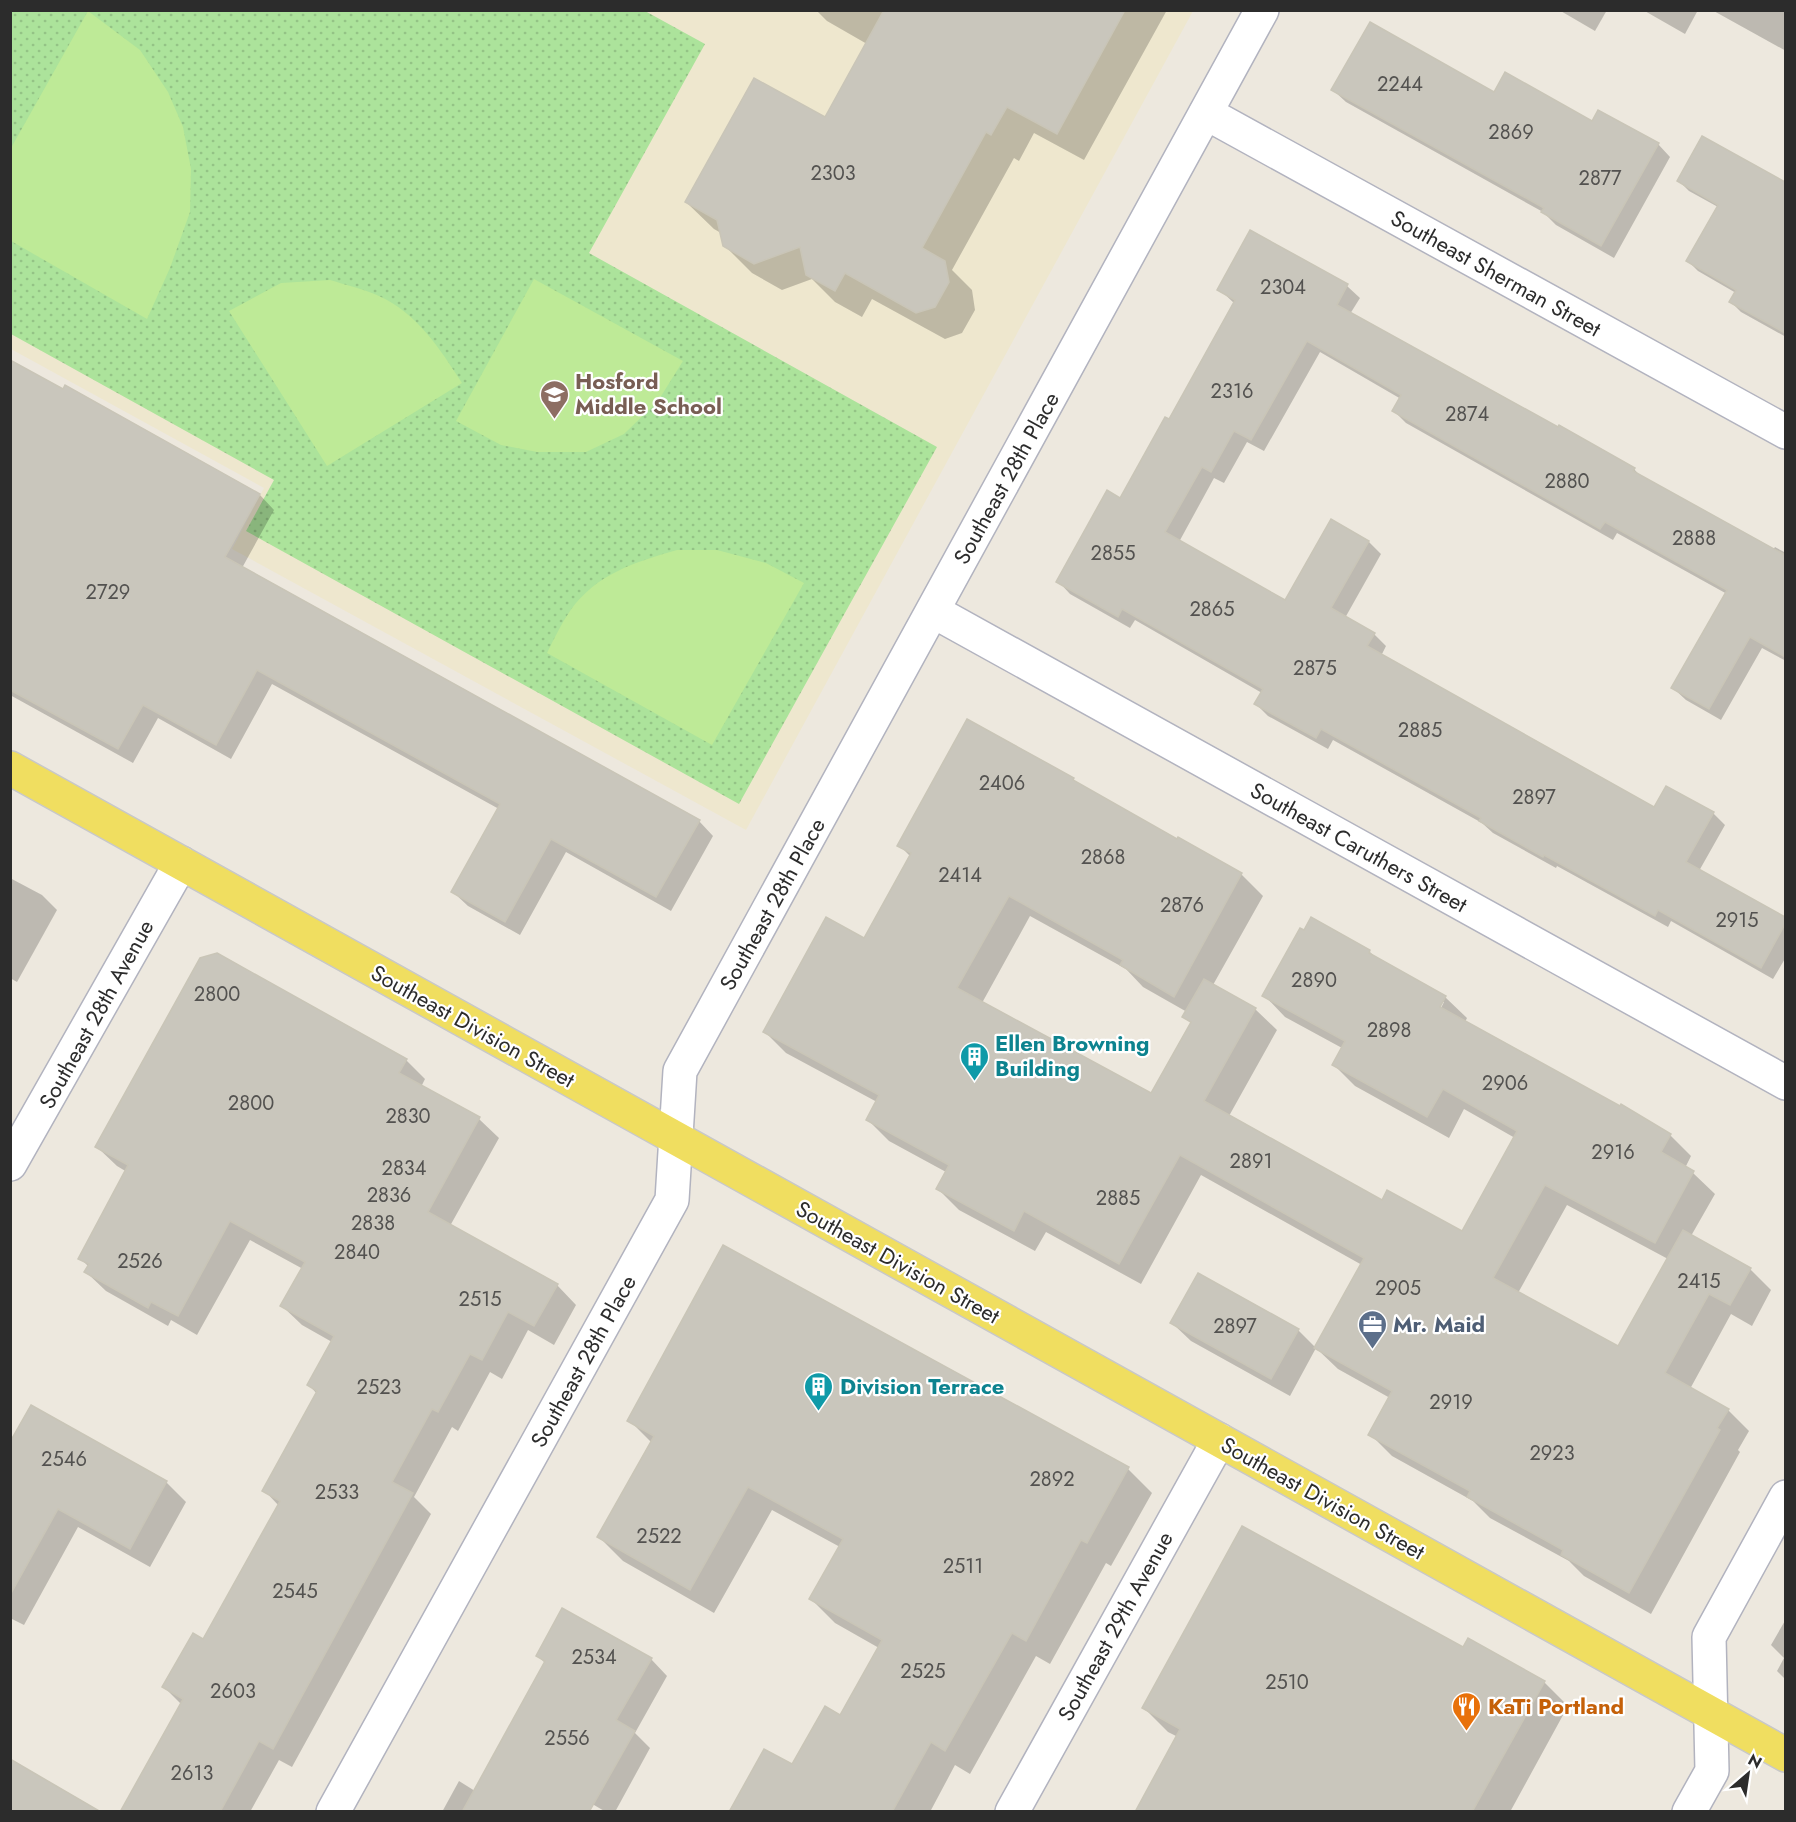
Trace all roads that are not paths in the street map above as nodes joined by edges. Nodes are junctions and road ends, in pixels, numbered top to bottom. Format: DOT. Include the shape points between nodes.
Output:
graph roads {
  1 [pos="1262,10"];
  2 [pos="1206,113"];
  3 [pos="1785,432"];
  4 [pos="933,611"];
  5 [pos="10,768"];
  6 [pos="181,863"];
  7 [pos="1785,1083"];
  8 [pos="677,1139"];
  9 [pos="10,1164"];
  10 [pos="1219,1440"];
  11 [pos="1785,1497"];
  12 [pos="1710,1713"];
  13 [pos="1785,1755"];
  14 [pos="333,1812"];
  15 [pos="1012,1812"];
  16 [pos="1689,1812"];
  1 -- 2 [label="street, Southeast 28th Place"];
  2 -- 3 [label="street, Southeast Sherman Street"];
  2 -- 4 [label="street, Southeast 28th Place"];
  4 -- 7 [label="street, Southeast Caruthers Street"];
  4 -- 8 [label="street, Southeast 28th Place" via="680,1071"];
  5 -- 6 [label="main road, Southeast Division Street"];
  6 -- 8 [label="main road, Southeast Division Street"];
  6 -- 9 [label="street, Southeast 28th Avenue"];
  8 -- 10 [label="main road, Southeast Division Street"];
  8 -- 14 [label="street, Southeast 28th Place" via="672,1200"];
  10 -- 12 [label="main road, Southeast Division Street"];
  10 -- 15 [label="street, Southeast 29th Avenue"];
  11 -- 12 [label="street" via="1709,1637"];
  12 -- 13 [label="main road, Southeast Division Street"];
  12 -- 16 [label="street" via="1712,1771"];
}
